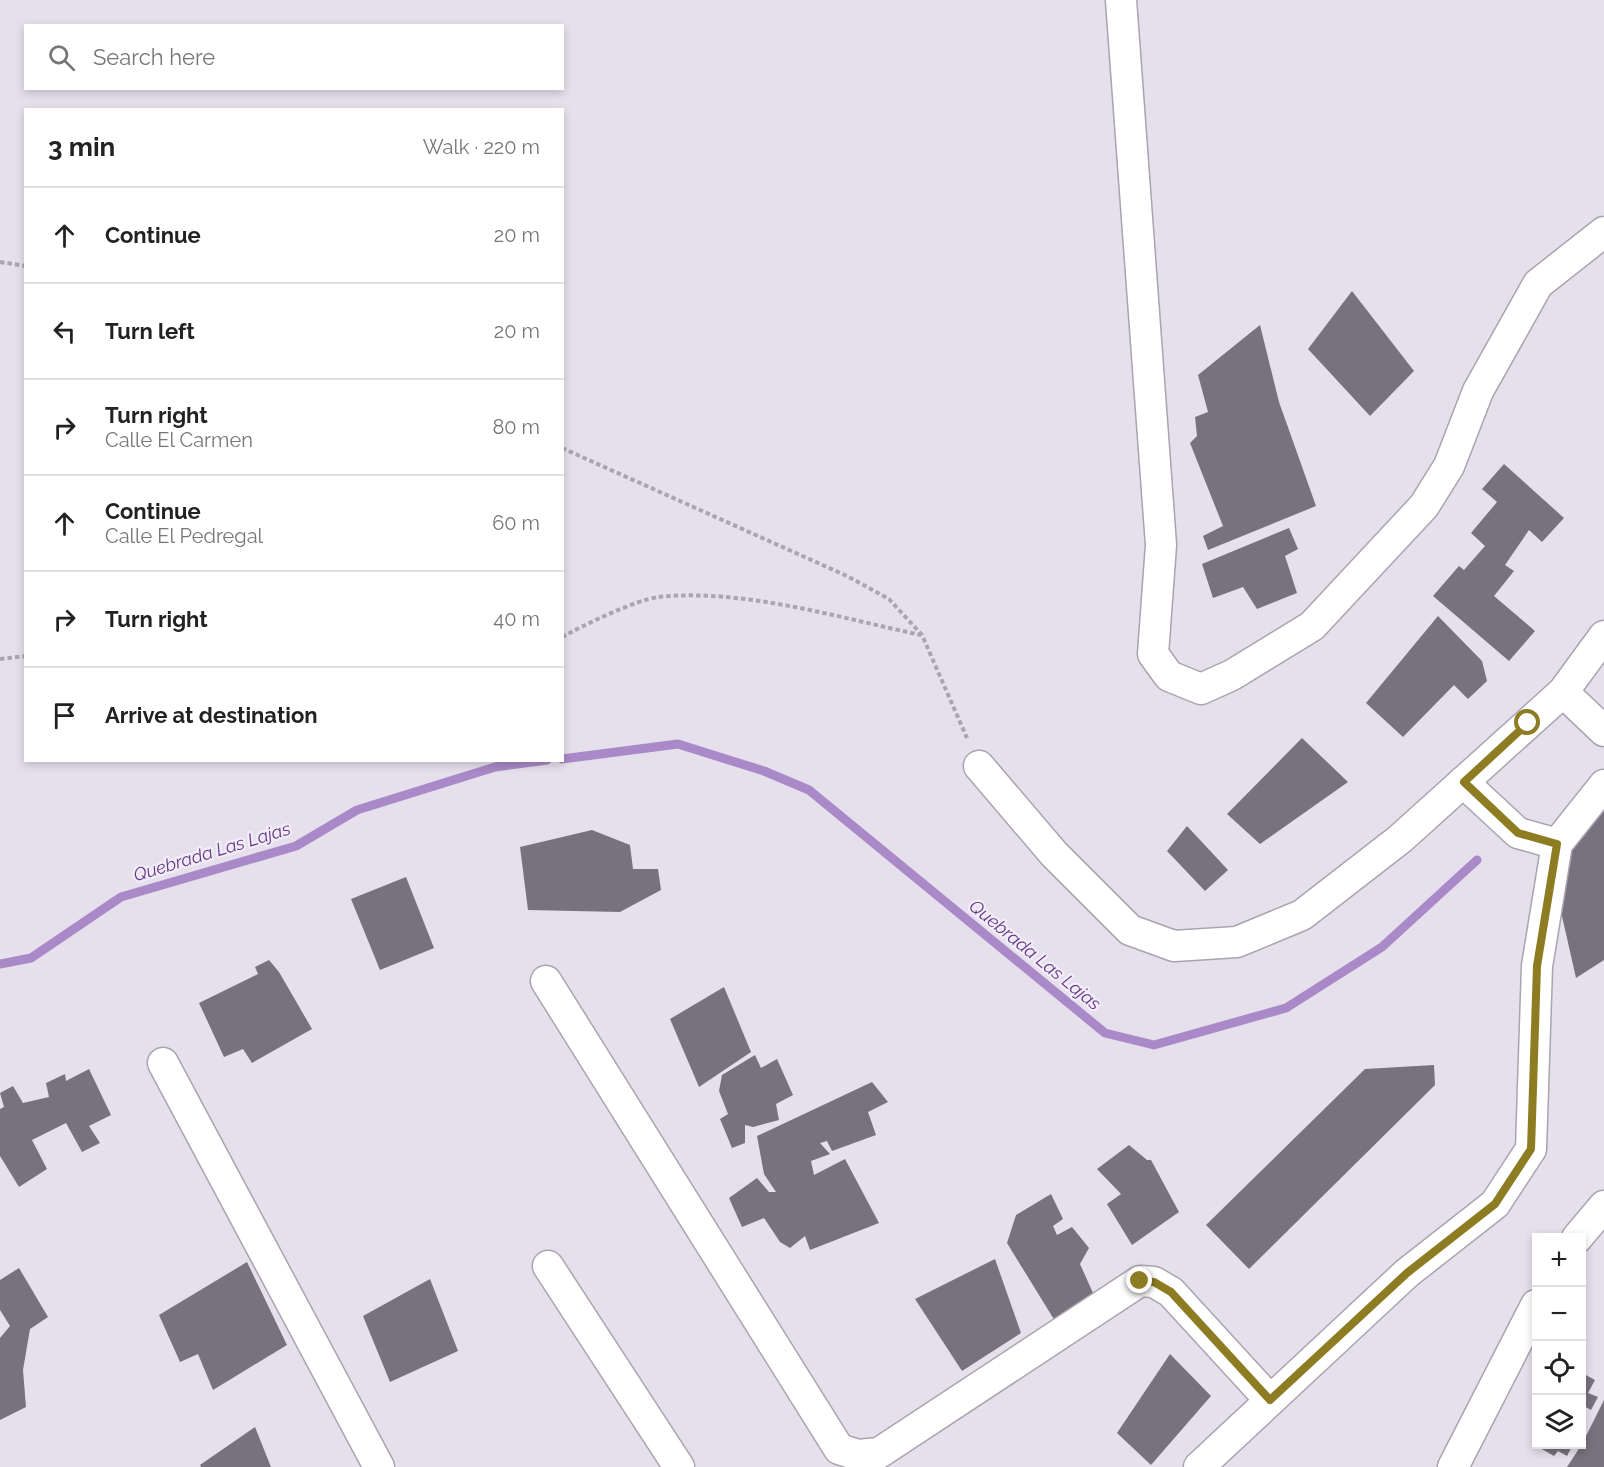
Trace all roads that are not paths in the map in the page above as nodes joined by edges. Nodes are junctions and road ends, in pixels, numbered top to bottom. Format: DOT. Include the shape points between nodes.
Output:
graph roads {
  1 [pos="1120,0"];
  2 [pos="1604,232"];
  3 [pos="1604,636"];
  4 [pos="1563,692"];
  5 [pos="1604,731"];
  6 [pos="980,766"];
  7 [pos="1464,782"];
  8 [pos="1604,785"];
  9 [pos="1557,844"];
  10 [pos="546,981"];
  11 [pos="163,1063"];
  12 [pos="1604,1206"];
  13 [pos="1581,1233"];
  14 [pos="548,1266"];
  15 [pos="1532,1313"];
  16 [pos="1270,1400"];
  17 [pos="379,1467"];
  18 [pos="679,1467"];
  19 [pos="1199,1467"];
  20 [pos="1453,1467"];
  1 -- 2 [label="street" via="1161,545 1153,654 1168,676 1201,689 1232,675 1312,626 1424,506 1449,466 1478,391 1538,284"];
  3 -- 4 [label="street"];
  4 -- 5 [label="street"];
  4 -- 7 [label="street"];
  6 -- 7 [label="street" via="1054,854 1130,930 1174,946 1237,942 1302,915 1400,839"];
  7 -- 9 [label="street" via="1518,833"];
  8 -- 9 [label="street"];
  9 -- 16 [label="street" via="1537,966 1531,1149 1495,1204 1407,1273"];
  10 -- 16 [label="street" via="839,1449 858,1455 879,1453 1140,1281 1154,1282 1171,1292"];
  11 -- 17 [label="street"];
  12 -- 13 [label="street"];
  14 -- 18 [label="street"];
  15 -- 20 [label="street"];
  16 -- 19 [label="street"];
}
